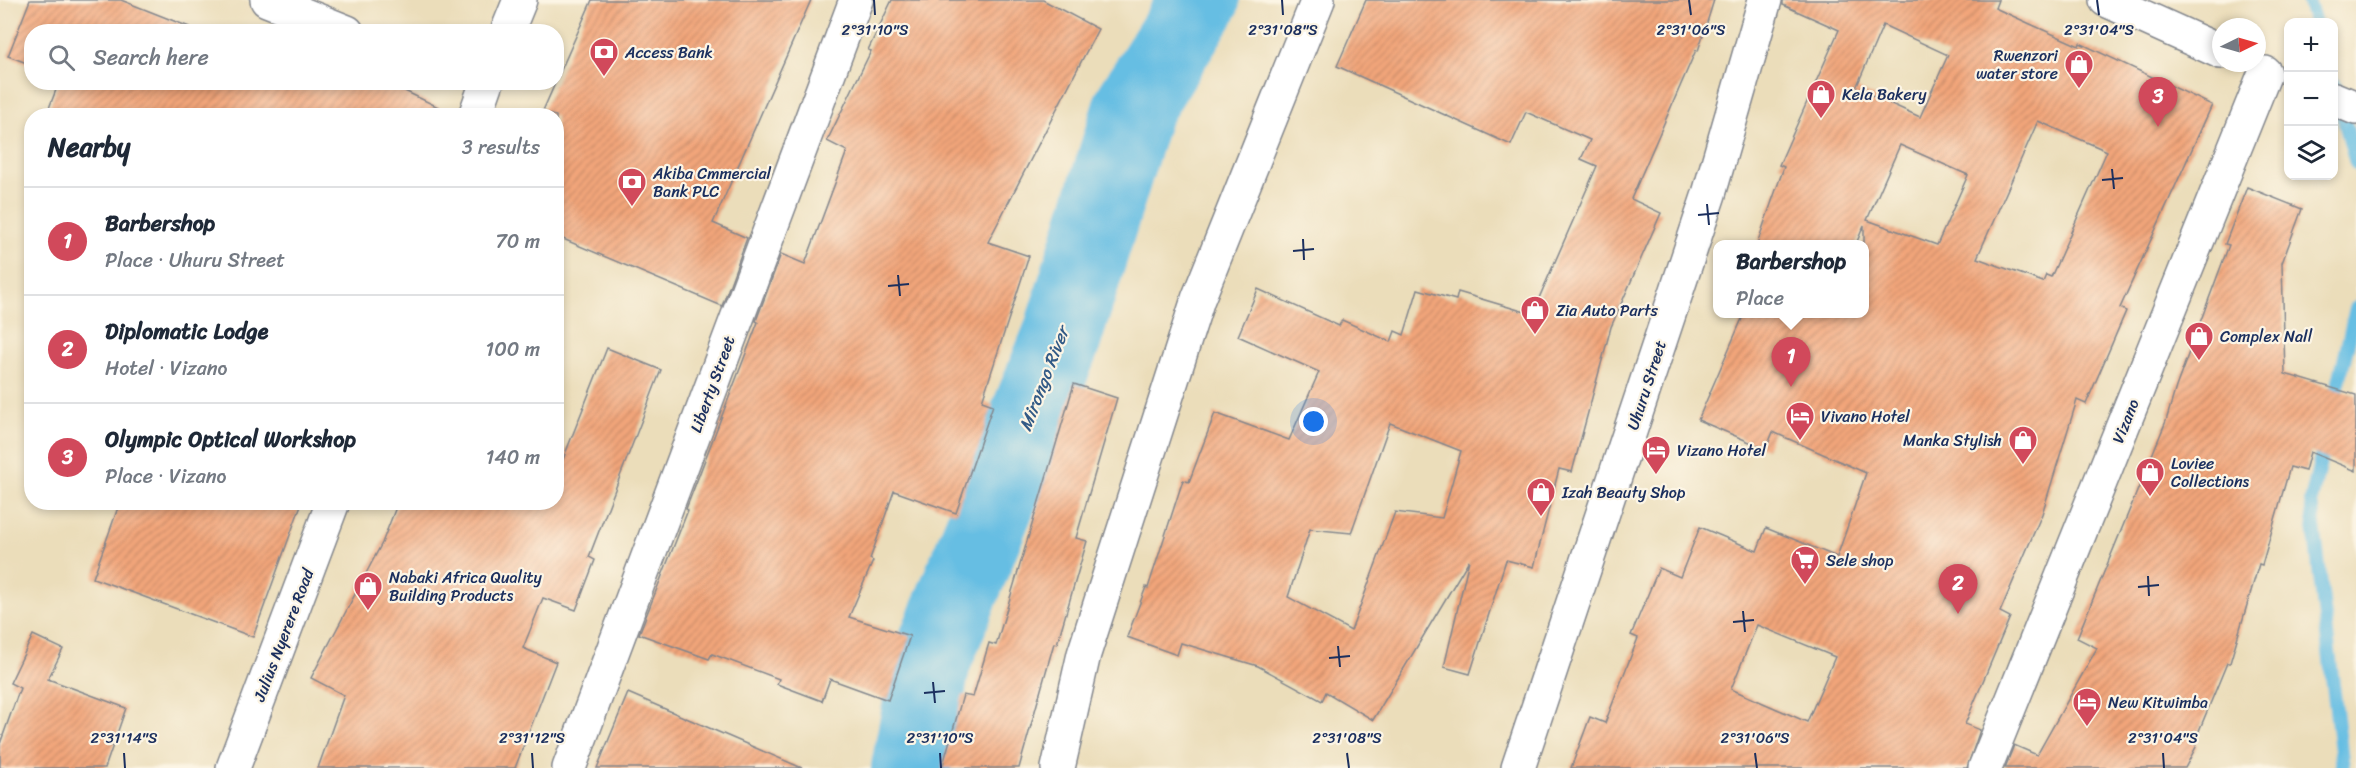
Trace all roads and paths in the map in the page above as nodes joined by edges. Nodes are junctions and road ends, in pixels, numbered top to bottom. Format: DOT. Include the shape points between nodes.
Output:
graph roads {
  1 [pos="267,0"];
  2 [pos="520,0"];
  3 [pos="856,0"];
  4 [pos="1318,0"];
  5 [pos="1765,0"];
  6 [pos="2106,0"];
  7 [pos="328,24"];
  8 [pos="510,24"];
  9 [pos="2212,48"];
  10 [pos="2266,73"];
  11 [pos="2338,101"];
  12 [pos="2356,108"];
  13 [pos="330,510"];
  14 [pos="233,768"];
  15 [pos="568,768"];
  16 [pos="1058,768"];
  17 [pos="1518,768"];
  18 [pos="1985,768"];
  1 -- 7 [label="main road"];
  2 -- 8 [label="main road"];
  3 -- 15 [label="main road, Liberty Street"];
  4 -- 16 [label="main road" via="1198,299 1084,654"];
  5 -- 17 [label="main road, Uhuru Street" via="1705,206"];
  6 -- 9 [label="main road"];
  10 -- 18 [label="main road, Vizano"];
  11 -- 12 [label="main road"];
  13 -- 14 [label="main road, Julius Nyerere Road"];
}
